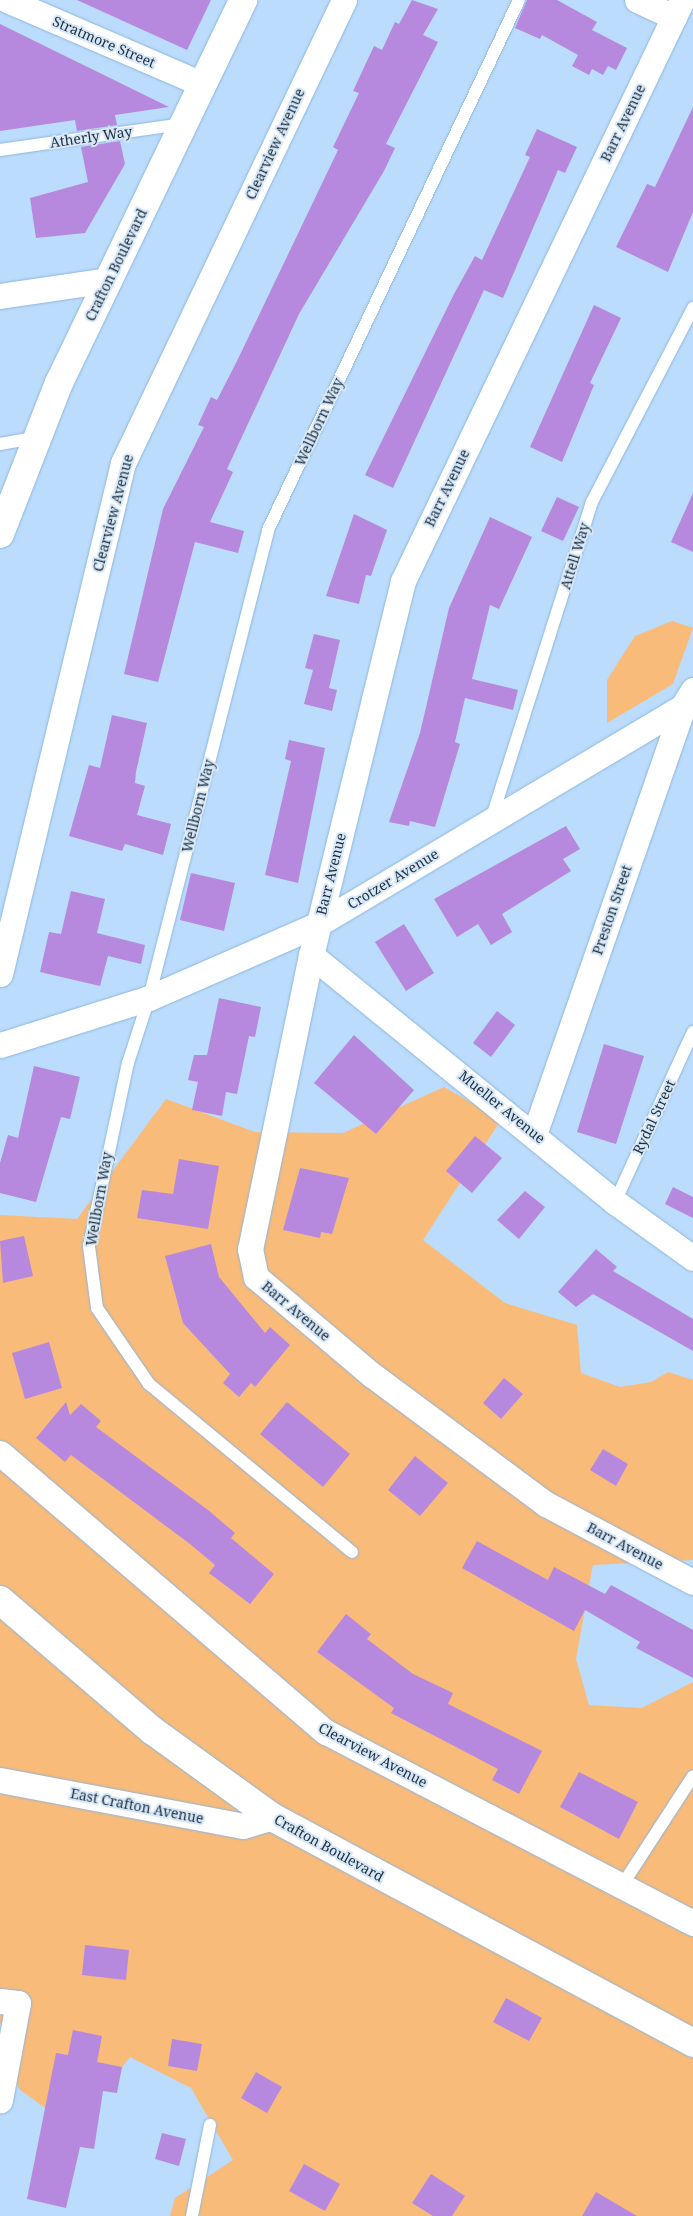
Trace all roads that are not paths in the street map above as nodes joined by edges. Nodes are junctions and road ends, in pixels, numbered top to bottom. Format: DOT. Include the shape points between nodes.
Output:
graph roads {
  1 [pos="7,0"];
  2 [pos="243,0"];
  3 [pos="344,0"];
  4 [pos="519,0"];
  5 [pos="637,0"];
  6 [pos="678,8"];
  7 [pos="202,84"];
  8 [pos="183,124"];
  9 [pos="0,150"];
  10 [pos="109,280"];
  11 [pos="0,296"];
  12 [pos="693,308"];
  13 [pos="35,438"];
  14 [pos="0,444"];
  15 [pos="0,534"];
  16 [pos="688,698"];
  17 [pos="492,818"];
  18 [pos="318,924"];
  19 [pos="312,955"];
  20 [pos="0,974"];
  21 [pos="149,998"];
  22 [pos="693,1032"];
  23 [pos="0,1045"];
  24 [pos="535,1132"];
  25 [pos="615,1202"];
  26 [pos="693,1258"];
  27 [pos="0,1453"];
  28 [pos="352,1552"];
  29 [pos="693,1582"];
  30 [pos="0,1600"];
  31 [pos="693,1776"];
  32 [pos="0,1780"];
  33 [pos="272,1817"];
  34 [pos="622,1887"];
  35 [pos="693,1923"];
  36 [pos="9,2002"];
  37 [pos="693,2043"];
  38 [pos="0,2100"];
  39 [pos="210,2125"];
  40 [pos="192,2216"];
  1 -- 7 [label="street, Stratmore Street"];
  2 -- 7 [label="main road, Crafton Boulevard"];
  3 -- 20 [label="street, Clearview Avenue" via="123,464"];
  4 -- 21 [label="lane, Wellborn Way" via="268,530"];
  5 -- 6 [label="street"];
  6 -- 18 [label="street, Barr Avenue" via="403,580"];
  7 -- 8 [label="main road, Crafton Boulevard"];
  8 -- 9 [label="lane, Atherly Way"];
  8 -- 10 [label="main road, Crafton Boulevard"];
  10 -- 11 [label="street"];
  10 -- 13 [label="main road, Crafton Boulevard"];
  12 -- 17 [label="lane, Attell Way" via="592,502"];
  13 -- 14 [label="lane"];
  13 -- 15 [label="main road, Crafton Boulevard"];
  16 -- 17 [label="street, Crotzer Avenue"];
  16 -- 24 [label="street, Preston Street"];
  17 -- 18 [label="street, Crotzer Avenue"];
  18 -- 19 [label="street, Barr Avenue"];
  18 -- 21 [label="street, Crotzer Avenue"];
  19 -- 24 [label="street, Mueller Avenue"];
  19 -- 29 [label="street, Barr Avenue" via="250,1249 256,1277 372,1375 546,1504"];
  21 -- 23 [label="street, Crotzer Avenue"];
  21 -- 28 [label="lane, Wellborn Way" via="128,1063 96,1198 89,1246 97,1308 149,1384"];
  22 -- 25 [label="lane, Rydal Street"];
  24 -- 25 [label="street, Mueller Avenue"];
  25 -- 26 [label="street, Mueller Avenue"];
  27 -- 34 [label="street, Clearview Avenue" via="326,1732"];
  30 -- 33 [label="main road, Crafton Boulevard" via="153,1731"];
  31 -- 34 [label="lane"];
  32 -- 33 [label="street, East Crafton Avenue" via="243,1826"];
  33 -- 37 [label="main road, Crafton Boulevard"];
  34 -- 35 [label="street, Clearview Avenue"];
  36 -- 38 [label="street"];
  39 -- 40 [label="lane"];
}
